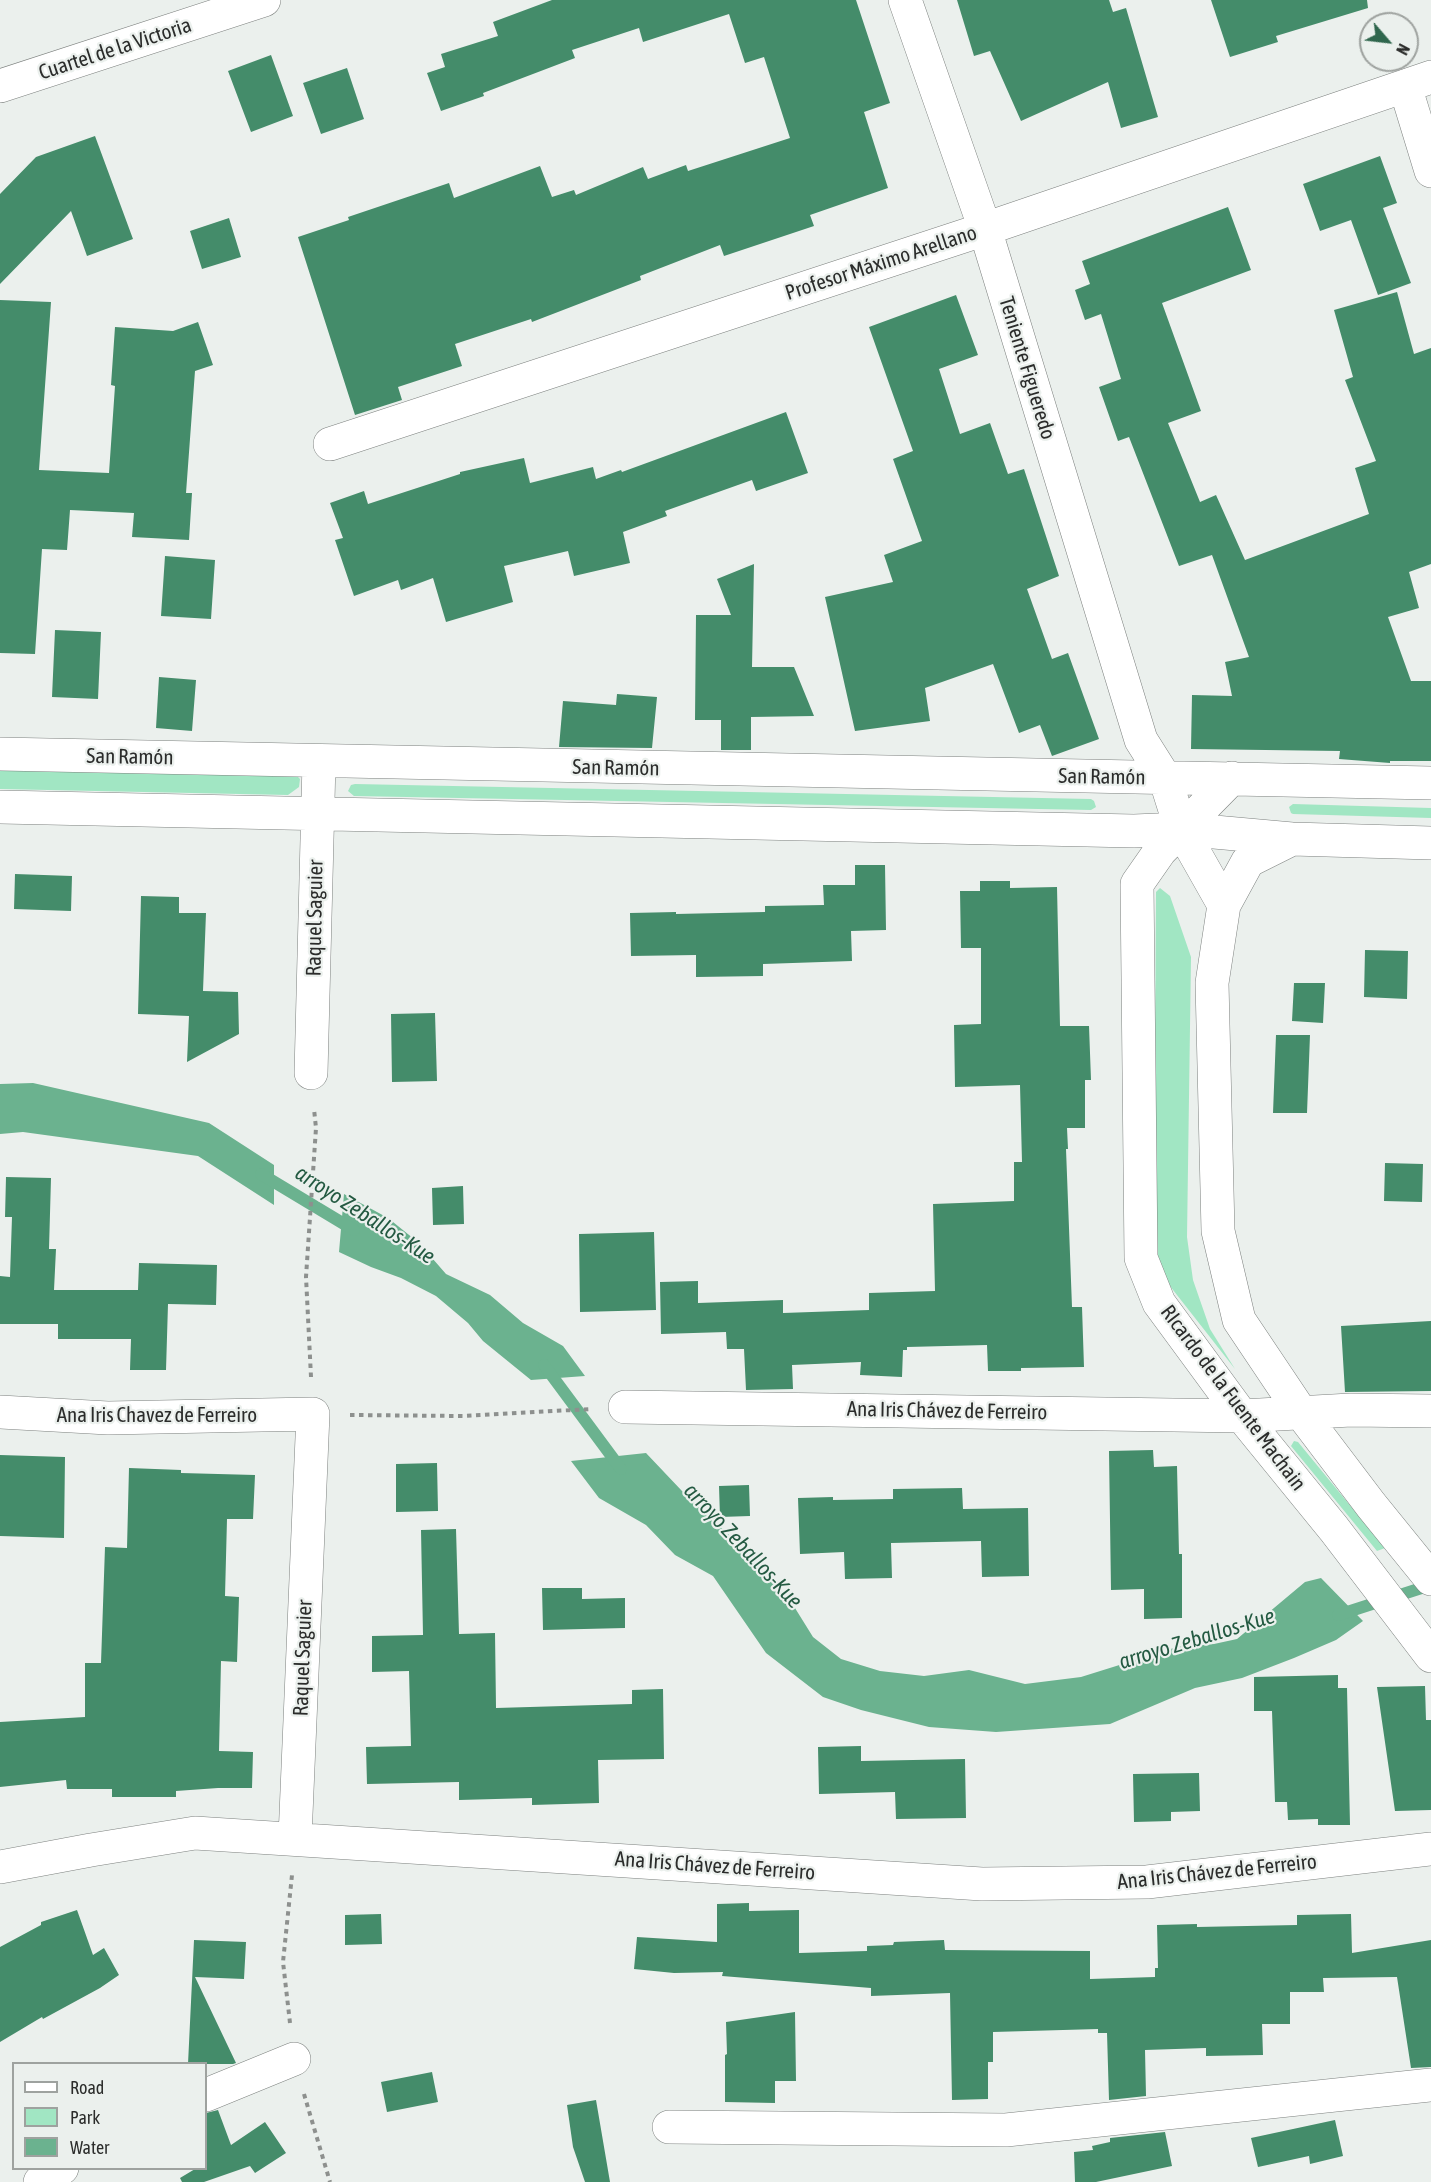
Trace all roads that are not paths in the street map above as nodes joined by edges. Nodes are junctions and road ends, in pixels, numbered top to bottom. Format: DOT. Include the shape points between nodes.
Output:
graph roads {
  1 [pos="264,0"];
  2 [pos="905,0"];
  3 [pos="1418,81"];
  4 [pos="0,86"];
  5 [pos="1431,171"];
  6 [pos="985,229"];
  7 [pos="330,444"];
  8 [pos="0,754"];
  9 [pos="319,762"];
  10 [pos="1150,778"];
  11 [pos="1232,778"];
  12 [pos="1431,783"];
  13 [pos="0,807"];
  14 [pos="318,813"];
  15 [pos="1181,829"];
  16 [pos="1134,831"];
  17 [pos="1292,839"];
  18 [pos="1431,843"];
  19 [pos="1137,884"];
  20 [pos="1224,905"];
  21 [pos="311,1073"];
  22 [pos="625,1407"];
  23 [pos="1431,1411"];
  24 [pos="0,1412"];
  25 [pos="314,1414"];
  26 [pos="1302,1414"];
  27 [pos="1242,1416"];
  28 [pos="1431,1580"];
  29 [pos="1431,1656"];
  30 [pos="295,1839"];
  31 [pos="1431,1849"];
  32 [pos="0,1867"];
  33 [pos="294,2059"];
  34 [pos="1431,2085"];
  35 [pos="207,2095"];
  36 [pos="669,2127"];
  37 [pos="60,2170"];
  38 [pos="40,2182"];
  1 -- 4 [label="street, Cuartel de la Victoria"];
  2 -- 6 [label="street, Teniente Figueredo"];
  3 -- 5 [label="street"];
  3 -- 6 [label="street, Profesor Máximo Arellano"];
  6 -- 7 [label="street, Profesor Máximo Arellano"];
  6 -- 10 [label="street, Teniente Figueredo"];
  8 -- 9 [label="street, San Ramón"];
  9 -- 10 [label="street, San Ramón"];
  9 -- 14 [label="street, Raquel Saguier"];
  10 -- 11 [label="street, San Ramón"];
  10 -- 15 [label="street, Teniente Figueredo"];
  10 -- 16 [label="street, Teniente Figueredo"];
  11 -- 12 [label="street, San Ramón"];
  11 -- 15 [label="street"];
  13 -- 14 [label="street"];
  14 -- 16 [label="street"];
  14 -- 21 [label="street, Raquel Saguier"];
  15 -- 16 [label="street"];
  15 -- 17 [label="street"];
  15 -- 19 [label="street"];
  15 -- 20 [label="street, Teniente Figueredo"];
  16 -- 19 [label="street, Teniente Figueredo"];
  17 -- 18 [label="street"];
  17 -- 20 [label="street" via="1248,861"];
  19 -- 27 [label="street, RIcardo de la Fuente Machain" via="1141,1258 1159,1303"];
  20 -- 26 [label="street" via="1212,983 1218,1231 1239,1320"];
  22 -- 27 [label="street, Ana Iris Chávez de Ferreiro"];
  23 -- 26 [label="street, Ana Iris Chávez de Ferreiro"];
  24 -- 25 [label="street, Ana Iris Chavez de Ferreiro" via="108,1418"];
  25 -- 30 [label="street, Raquel Saguier"];
  26 -- 27 [label="street, Ana Iris Chávez de Ferreiro"];
  26 -- 28 [label="street"];
  27 -- 29 [label="street, RIcardo de la Fuente Machain"];
  30 -- 31 [label="street, Ana Iris Chávez de Ferreiro" via="982,1884 1147,1882"];
  30 -- 32 [label="street, Ana Iris Chávez de Ferreiro" via="195,1833"];
  33 -- 35 [label="street"];
  34 -- 36 [label="street" via="1006,2130"];
  37 -- 38 [label="street"];
}
